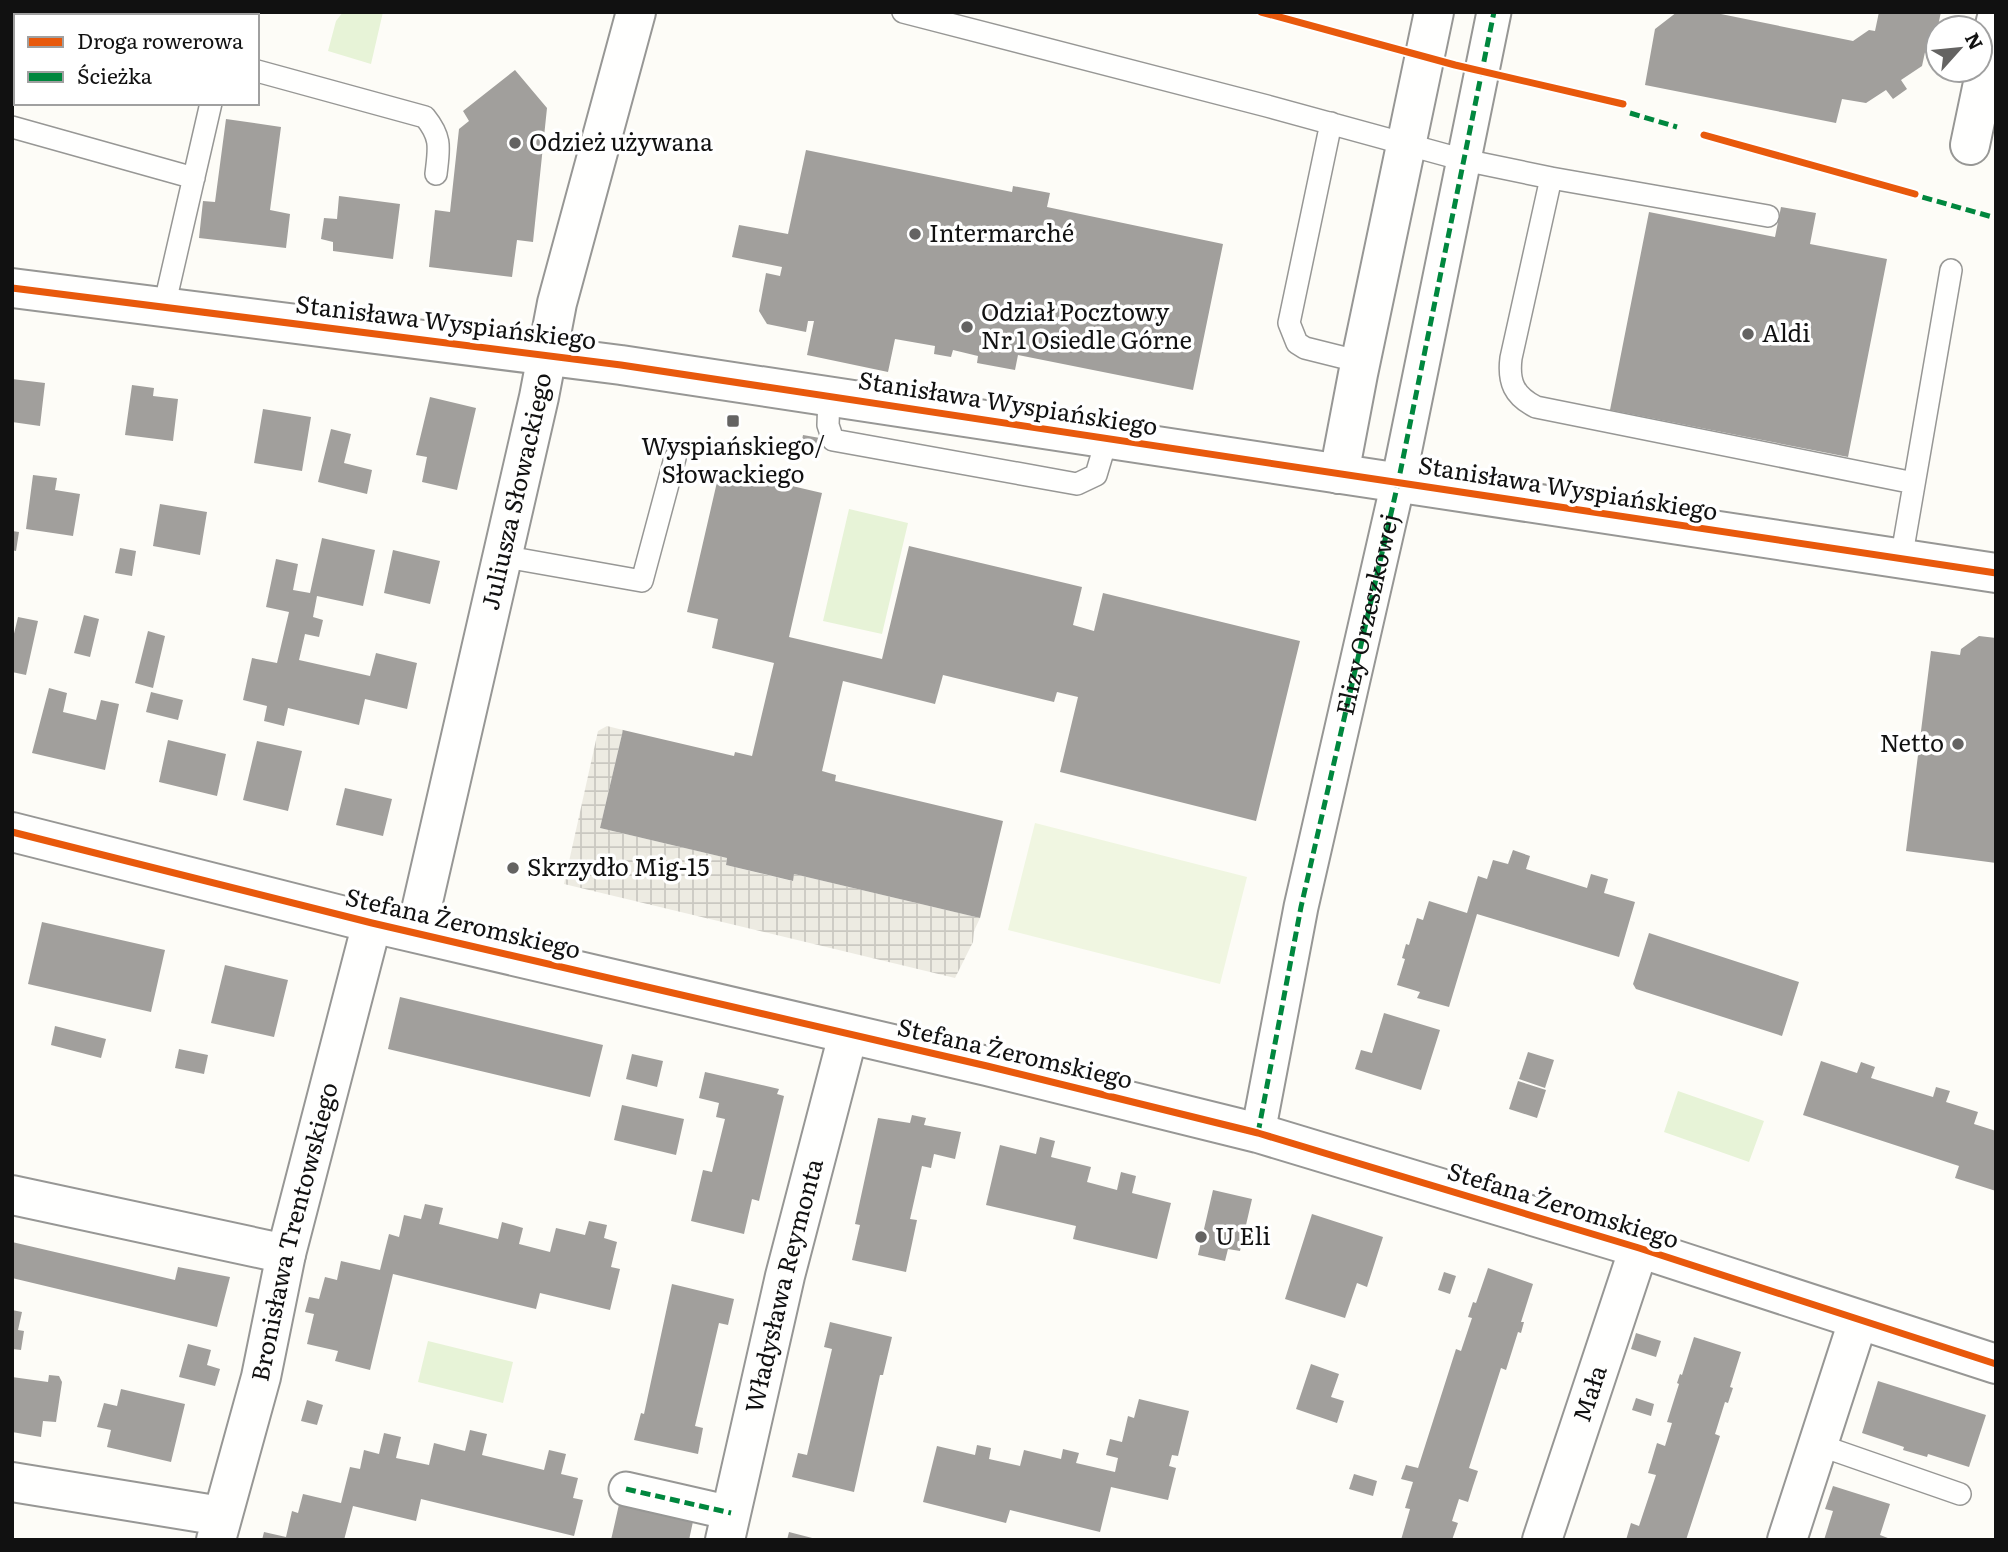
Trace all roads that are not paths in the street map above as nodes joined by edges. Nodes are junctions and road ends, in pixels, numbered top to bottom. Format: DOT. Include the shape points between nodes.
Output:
graph roads {
  1 [pos="636,12"];
  2 [pos="903,12"];
  3 [pos="1434,12"];
  4 [pos="1494,12"];
  5 [pos="1996,21"];
  6 [pos="259,72"];
  7 [pos="211,105"];
  8 [pos="1331,123"];
  9 [pos="12,127"];
  10 [pos="1407,144"];
  11 [pos="1970,145"];
  12 [pos="1464,160"];
  13 [pos="436,173"];
  14 [pos="194,178"];
  15 [pos="1552,178"];
  16 [pos="1768,216"];
  17 [pos="1951,270"];
  18 [pos="12,288"];
  19 [pos="164,307"];
  20 [pos="546,356"];
  21 [pos="1361,362"];
  22 [pos="829,396"];
  23 [pos="1107,438"];
  24 [pos="675,458"];
  25 [pos="1339,474"];
  26 [pos="1398,483"];
  27 [pos="1914,484"];
  28 [pos="501,556"];
  29 [pos="1901,559"];
  30 [pos="1996,573"];
  31 [pos="12,832"];
  32 [pos="372,923"];
  33 [pos="416,932"];
  34 [pos="848,1035"];
  35 [pos="1258,1133"];
  36 [pos="12,1195"];
  37 [pos="1639,1248"];
  38 [pos="286,1254"];
  39 [pos="1858,1321"];
  40 [pos="1996,1364"];
  41 [pos="1819,1446"];
  42 [pos="12,1482"];
  43 [pos="626,1489"];
  44 [pos="1960,1494"];
  45 [pos="728,1527"];
  46 [pos="218,1528"];
  47 [pos="1542,1540"];
  48 [pos="1787,1540"];
  1 -- 20 [label="street, Juliusza Słowackiego"];
  2 -- 8 [label="lane"];
  3 -- 10 [label="street"];
  4 -- 12 [label="street, Elizy Orzeszkowej"];
  5 -- 11 [label="street"];
  6 -- 13 [label="lane" via="425,117 439,143"];
  7 -- 14 [label="lane"];
  8 -- 10 [label="lane"];
  8 -- 21 [label="lane" via="1289,323 1304,348"];
  9 -- 14 [label="lane"];
  10 -- 12 [label="lane"];
  10 -- 21 [label="street"];
  12 -- 15 [label="lane"];
  12 -- 26 [label="street, Elizy Orzeszkowej"];
  14 -- 19 [label="lane"];
  15 -- 16 [label="lane"];
  15 -- 27 [label="lane" via="1509,375 1524,400 1536,407"];
  17 -- 27 [label="lane"];
  18 -- 19 [label="street, Stanisława Wyspiańskiego"];
  19 -- 20 [label="street, Stanisława Wyspiańskiego"];
  20 -- 22 [label="street, Stanisława Wyspiańskiego"];
  20 -- 28 [label="street, Juliusza Słowackiego"];
  21 -- 25 [label="street"];
  22 -- 23 [label="street, Stanisława Wyspiańskiego"];
  22 -- 23 [label="lane" via="828,425 833,440 1077,484 1096,475"];
  23 -- 25 [label="street, Stanisława Wyspiańskiego"];
  24 -- 28 [label="lane" via="642,581"];
  25 -- 26 [label="street, Stanisława Wyspiańskiego"];
  26 -- 29 [label="street, Stanisława Wyspiańskiego"];
  26 -- 35 [label="street, Elizy Orzeszkowej" via="1301,907"];
  27 -- 29 [label="lane"];
  28 -- 33 [label="street, Juliusza Słowackiego"];
  29 -- 30 [label="street, Stanisława Wyspiańskiego"];
  31 -- 32 [label="street, Stefana Żeromskiego"];
  32 -- 33 [label="street, Stefana Żeromskiego"];
  32 -- 38 [label="street, Bronisława Trentowskiego"];
  33 -- 34 [label="street, Stefana Żeromskiego"];
  34 -- 35 [label="street, Stefana Żeromskiego"];
  34 -- 45 [label="street, Władysława Reymonta" via="785,1276"];
  35 -- 37 [label="street, Stefana Żeromskiego"];
  36 -- 38 [label="street"];
  37 -- 39 [label="street, Stefana Żeromskiego"];
  37 -- 47 [label="street, Mała"];
  38 -- 46 [label="street, Bronisława Trentowskiego" via="261,1377"];
  39 -- 40 [label="street, Stefana Żeromskiego"];
  39 -- 41 [label="street"];
  41 -- 44 [label="lane"];
  41 -- 48 [label="street"];
  42 -- 46 [label="street"];
  43 -- 45 [label="street"];
}
